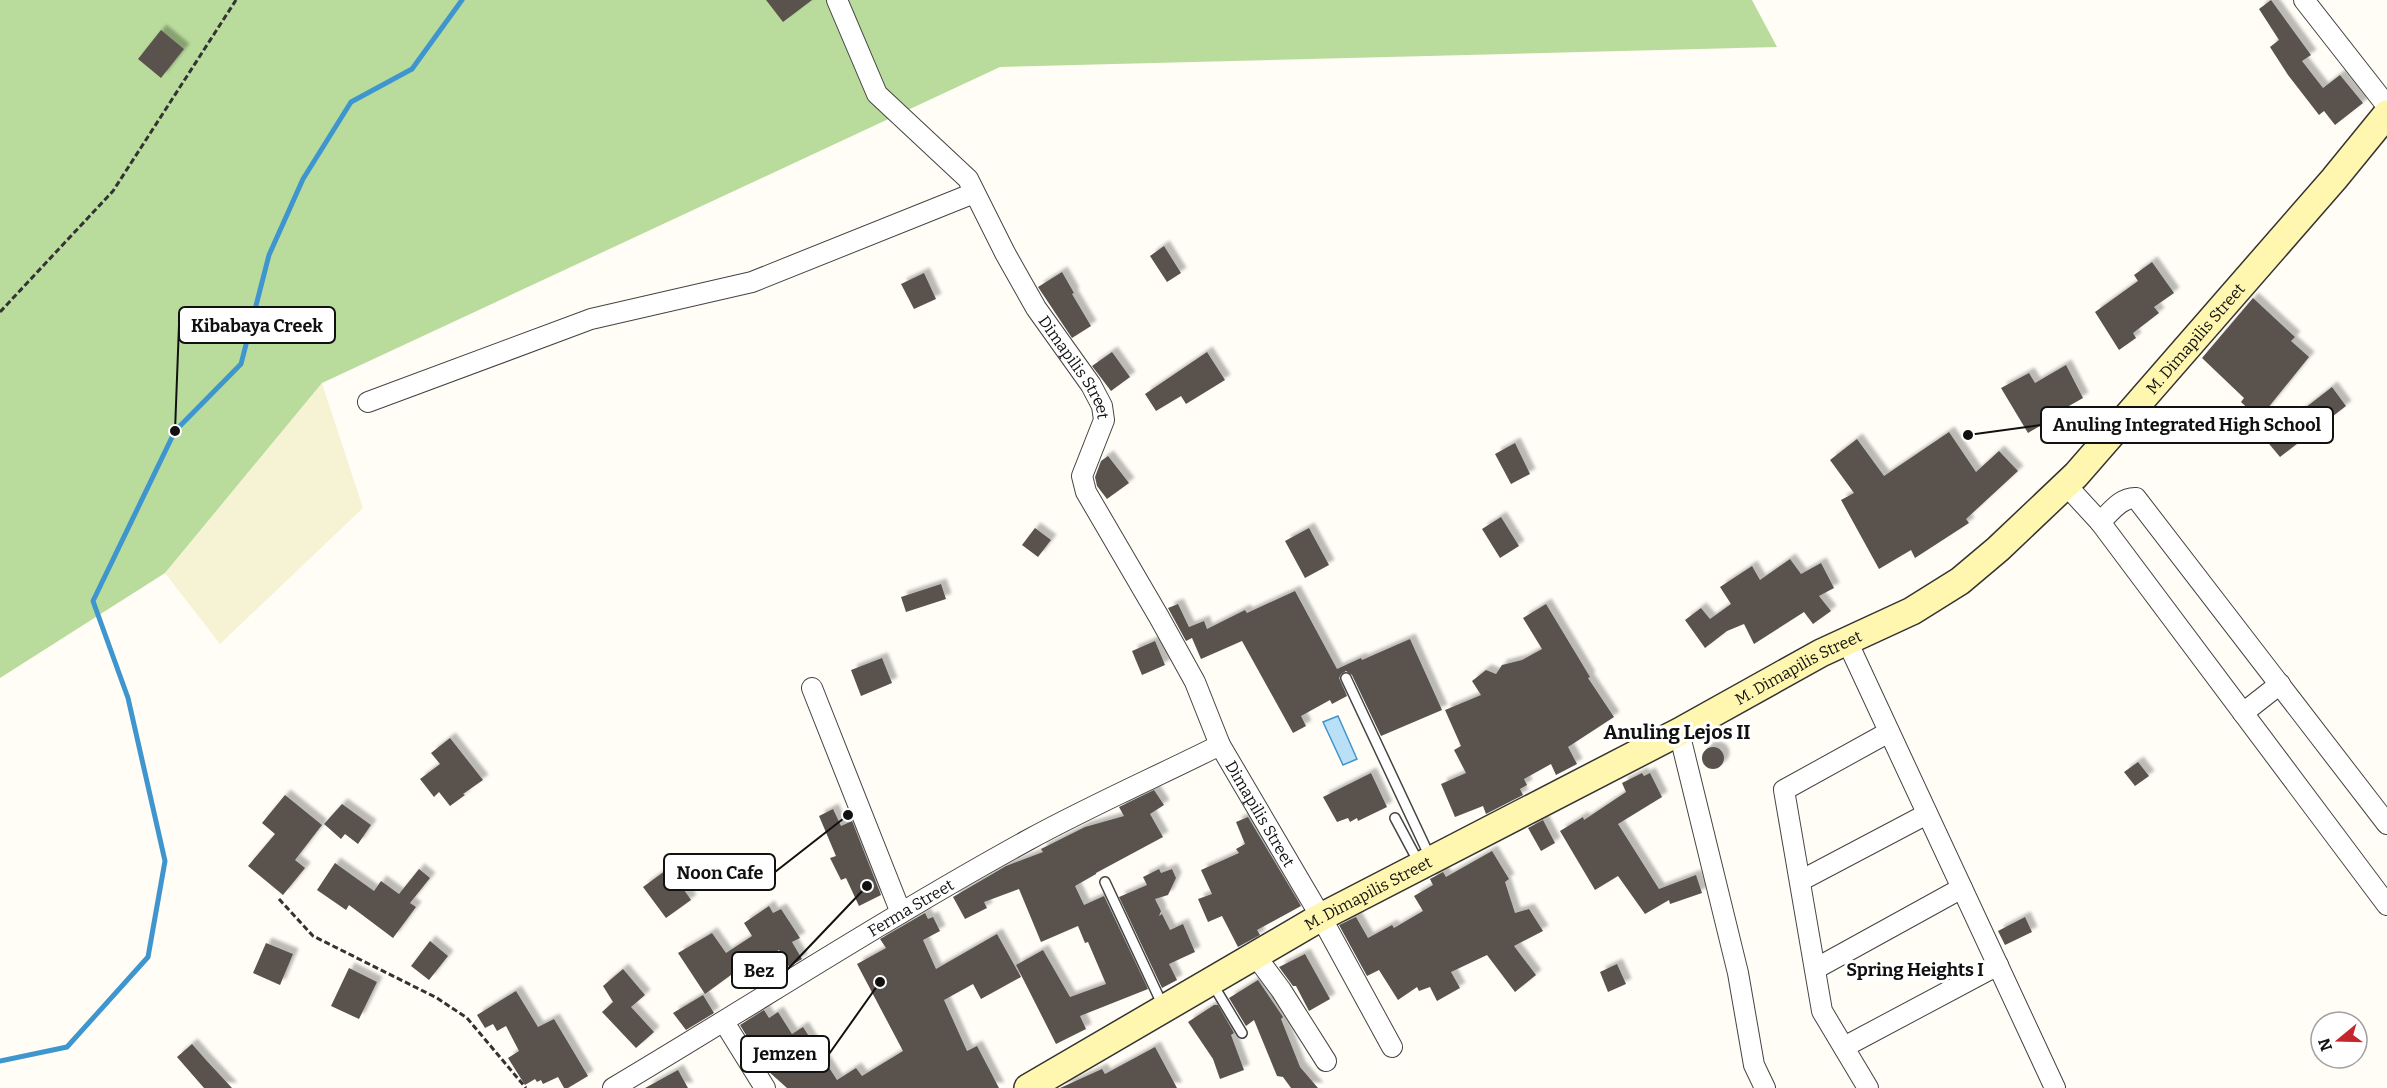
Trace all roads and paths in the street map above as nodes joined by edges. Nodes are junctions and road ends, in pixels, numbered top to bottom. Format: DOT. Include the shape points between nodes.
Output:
graph roads {
  1 [pos="236,0"];
  2 [pos="837,0"];
  3 [pos="2304,0"];
  4 [pos="2387,106"];
  5 [pos="2387,114"];
  6 [pos="974,193"];
  7 [pos="0,312"];
  8 [pos="368,402"];
  9 [pos="2066,485"];
  10 [pos="2100,522"];
  11 [pos="1846,641"];
  12 [pos="1346,678"];
  13 [pos="2280,684"];
  14 [pos="812,688"];
  15 [pos="2243,713"];
  16 [pos="1679,732"];
  17 [pos="1889,732"];
  18 [pos="1220,745"];
  19 [pos="1927,814"];
  20 [pos="1395,818"];
  21 [pos="2387,824"];
  22 [pos="1426,862"];
  23 [pos="1800,881"];
  24 [pos="1105,882"];
  25 [pos="1962,888"];
  26 [pos="279,899"];
  27 [pos="2386,901"];
  28 [pos="901,913"];
  29 [pos="1321,917"];
  30 [pos="1255,956"];
  31 [pos="1998,965"];
  32 [pos="1815,969"];
  33 [pos="1211,981"];
  34 [pos="1164,1008"];
  35 [pos="724,1022"];
  36 [pos="1242,1033"];
  37 [pos="1392,1047"];
  38 [pos="1844,1047"];
  39 [pos="1326,1061"];
  40 [pos="526,1088"];
  41 [pos="613,1088"];
  42 [pos="765,1088"];
  43 [pos="1028,1088"];
  44 [pos="1766,1088"];
  45 [pos="1868,1088"];
  46 [pos="2055,1088"];
  1 -- 7 [label="path" via="112,191"];
  2 -- 6 [label="street, Dimapilis Street" via="877,94 968,179"];
  3 -- 4 [label="street"];
  5 -- 9 [label="main road, M. Dimapilis Street"];
  6 -- 8 [label="street" via="752,282 591,320"];
  6 -- 18 [label="street, Dimapilis Street" via="1036,308 1102,406 1104,420 1082,476 1086,492 1195,682"];
  9 -- 10 [label="street"];
  9 -- 11 [label="main road, M. Dimapilis Street" via="1960,581 1912,611"];
  10 -- 13 [label="street" via="2120,503 2136,498"];
  10 -- 15 [label="street"];
  11 -- 16 [label="main road, M. Dimapilis Street"];
  11 -- 17 [label="street"];
  12 -- 22 [label="lane"];
  13 -- 15 [label="street"];
  13 -- 21 [label="street"];
  14 -- 28 [label="street"];
  15 -- 27 [label="street"];
  16 -- 22 [label="main road, M. Dimapilis Street"];
  16 -- 44 [label="street" via="1738,973 1754,1065"];
  17 -- 19 [label="street"];
  17 -- 23 [label="street" via="1784,790"];
  18 -- 28 [label="street, Ferma Street" via="1029,840"];
  18 -- 29 [label="street, Dimapilis Street"];
  19 -- 23 [label="street"];
  19 -- 25 [label="street"];
  20 -- 22 [label="lane"];
  22 -- 29 [label="main road, M. Dimapilis Street"];
  23 -- 32 [label="street"];
  24 -- 34 [label="lane"];
  25 -- 31 [label="street"];
  25 -- 32 [label="street"];
  26 -- 40 [label="path" via="314,936 437,998 467,1018"];
  28 -- 35 [label="street, Ferma Street"];
  29 -- 30 [label="main road, M. Dimapilis Street"];
  29 -- 37 [label="street, Dimapilis Street"];
  30 -- 33 [label="main road, M. Dimapilis Street"];
  30 -- 39 [label="street"];
  31 -- 38 [label="street"];
  31 -- 46 [label="street"];
  32 -- 38 [label="street" via="1822,1011"];
  33 -- 34 [label="main road, M. Dimapilis Street"];
  33 -- 36 [label="lane"];
  34 -- 43 [label="main road, M. Dimapilis Street"];
  35 -- 41 [label="street, Ferma Street"];
  35 -- 42 [label="street"];
  38 -- 45 [label="street"];
}
